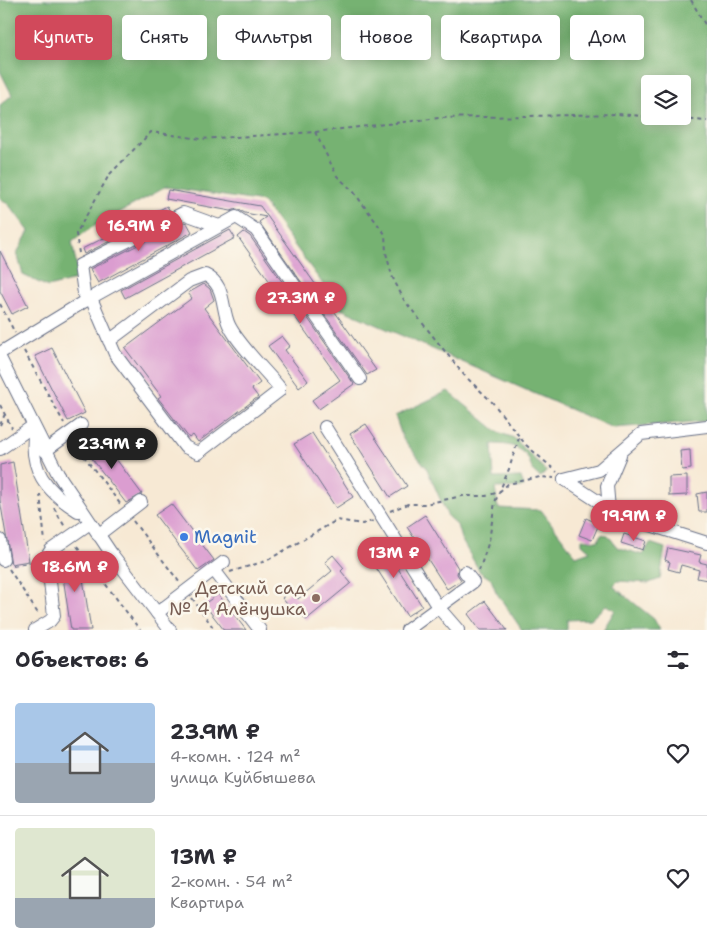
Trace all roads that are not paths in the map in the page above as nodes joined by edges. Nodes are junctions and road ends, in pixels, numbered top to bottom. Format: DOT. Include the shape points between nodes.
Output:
graph roads {
  1 [pos="219,226"];
  2 [pos="88,300"];
  3 [pos="109,341"];
  4 [pos="0,353"];
  5 [pos="0,358"];
  6 [pos="360,380"];
  7 [pos="81,425"];
  8 [pos="707,426"];
  9 [pos="325,427"];
  10 [pos="34,428"];
  11 [pos="0,449"];
  12 [pos="46,451"];
  13 [pos="621,452"];
  14 [pos="141,502"];
  15 [pos="614,512"];
  16 [pos="87,519"];
  17 [pos="98,535"];
  18 [pos="0,540"];
  19 [pos="707,543"];
  20 [pos="3,560"];
  21 [pos="224,562"];
  22 [pos="214,570"];
  23 [pos="469,577"];
  24 [pos="438,606"];
  25 [pos="157,613"];
  26 [pos="40,627"];
  27 [pos="170,630"];
  28 [pos="260,630"];
  29 [pos="407,630"];
  30 [pos="458,630"];
  1 -- 2 [label="street"];
  1 -- 2 [label="street" via="183,213 80,265"];
  1 -- 6 [label="street" via="236,217 256,230"];
  2 -- 3 [label="street"];
  2 -- 4 [label="street"];
  3 -- 3 [label="street" via="115,354 191,452 198,453 279,391 231,328 220,291 205,275 189,280"];
  5 -- 10 [label="street"];
  7 -- 12 [label="street"];
  8 -- 13 [label="street" via="641,434"];
  9 -- 24 [label="street"];
  10 -- 11 [label="street"];
  10 -- 12 [label="street"];
  10 -- 16 [label="street" via="32,455 39,474 68,505"];
  12 -- 16 [label="street"];
  13 -- 15 [label="street" via="607,486"];
  13 -- 15 [label="street" via="599,470 564,478"];
  14 -- 17 [label="street"];
  15 -- 19 [label="street"];
  16 -- 17 [label="street"];
  16 -- 26 [label="street" via="51,550 47,558 54,616"];
  17 -- 25 [label="street"];
  18 -- 20 [label="street"];
  21 -- 22 [label="street"];
  22 -- 25 [label="street"];
  22 -- 28 [label="street"];
  23 -- 24 [label="street"];
  24 -- 29 [label="street"];
  24 -- 30 [label="street"];
  25 -- 27 [label="street"];
}
